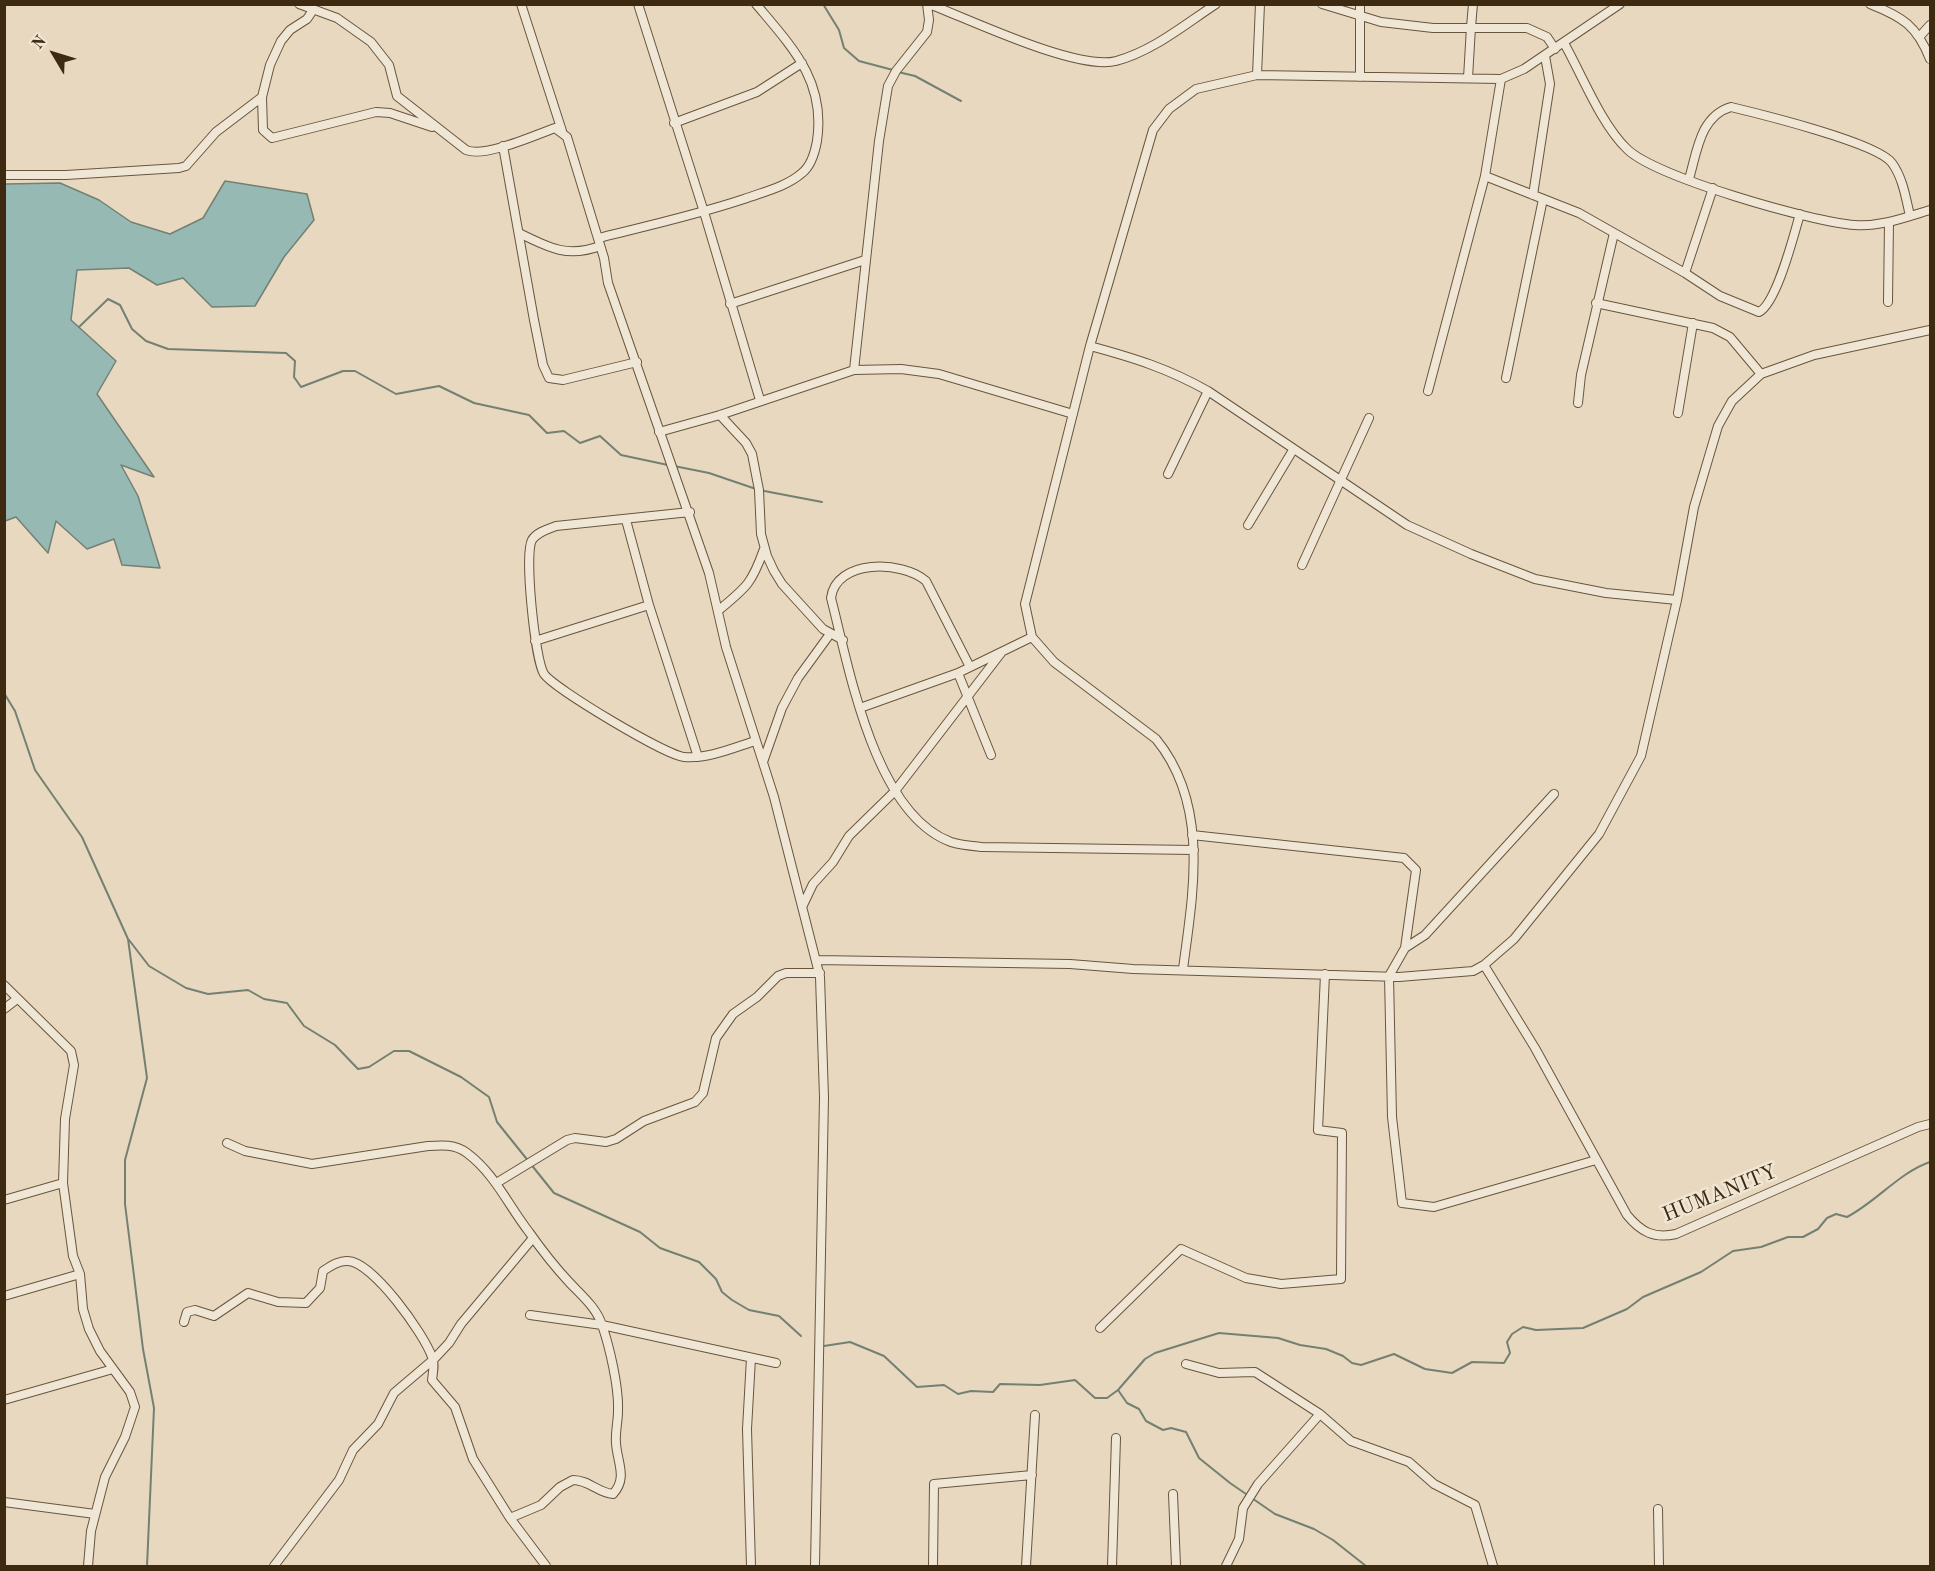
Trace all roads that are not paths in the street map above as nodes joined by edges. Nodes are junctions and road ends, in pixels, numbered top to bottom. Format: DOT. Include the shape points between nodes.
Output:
graph roads {
  1 [pos="299,4"];
  2 [pos="520,4"];
  3 [pos="638,4"];
  4 [pos="756,4"];
  5 [pos="928,4"];
  6 [pos="1216,4"];
  7 [pos="1260,4"];
  8 [pos="1322,4"];
  9 [pos="1360,4"];
  10 [pos="1473,4"];
  11 [pos="1870,4"];
  12 [pos="1614,6"];
  13 [pos="1886,8"];
  14 [pos="313,10"];
  15 [pos="1360,18"];
  16 [pos="1930,25"];
  17 [pos="1471,27"];
  18 [pos="1921,35"];
  19 [pos="1564,43"];
  20 [pos="1555,49"];
  21 [pos="1545,56"];
  22 [pos="1930,59"];
  23 [pos="802,63"];
  24 [pos="1257,75"];
  25 [pos="1360,77"];
  26 [pos="1468,78"];
  27 [pos="1501,79"];
  28 [pos="262,97"];
  29 [pos="674,123"];
  30 [pos="437,128"];
  31 [pos="562,131"];
  32 [pos="503,146"];
  33 [pos="4,175"];
  34 [pos="1485,176"];
  35 [pos="1689,179"];
  36 [pos="1713,188"];
  37 [pos="1533,195"];
  38 [pos="1543,199"];
  39 [pos="1930,210"];
  40 [pos="704,212"];
  41 [pos="1800,214"];
  42 [pos="1910,216"];
  43 [pos="1889,222"];
  44 [pos="519,233"];
  45 [pos="1614,233"];
  46 [pos="599,242"];
  47 [pos="865,261"];
  48 [pos="1685,273"];
  49 [pos="1596,303"];
  50 [pos="1888,303"];
  51 [pos="730,304"];
  52 [pos="1693,323"];
  53 [pos="1930,330"];
  54 [pos="1090,346"];
  55 [pos="637,362"];
  56 [pos="854,370"];
  57 [pos="1761,374"];
  58 [pos="1506,378"];
  59 [pos="1208,391"];
  60 [pos="1428,391"];
  61 [pos="760,400"];
  62 [pos="1578,404"];
  63 [pos="1678,413"];
  64 [pos="1073,414"];
  65 [pos="720,415"];
  66 [pos="1369,418"];
  67 [pos="659,432"];
  68 [pos="1293,450"];
  69 [pos="1168,474"];
  70 [pos="1338,481"];
  71 [pos="690,512"];
  72 [pos="626,520"];
  73 [pos="1248,525"];
  74 [pos="764,549"];
  75 [pos="1302,565"];
  76 [pos="1677,600"];
  77 [pos="649,605"];
  78 [pos="719,610"];
  79 [pos="830,634"];
  80 [pos="1032,637"];
  81 [pos="843,640"];
  82 [pos="535,641"];
  83 [pos="1001,653"];
  84 [pos="970,667"];
  85 [pos="958,673"];
  86 [pos="967,697"];
  87 [pos="860,708"];
  88 [pos="755,741"];
  89 [pos="991,755"];
  90 [pos="698,757"];
  91 [pos="763,762"];
  92 [pos="895,791"];
  93 [pos="1554,794"];
  94 [pos="1192,835"];
  95 [pos="1194,850"];
  96 [pos="802,906"];
  97 [pos="1405,948"];
  98 [pos="817,960"];
  99 [pos="1484,965"];
  100 [pos="1183,969"];
  101 [pos="820,973"];
  102 [pos="1325,974"];
  103 [pos="1389,976"];
  104 [pos="4,985"];
  105 [pos="17,999"];
  106 [pos="4,1010"];
  107 [pos="1930,1124"];
  108 [pos="227,1143"];
  109 [pos="1596,1160"];
  110 [pos="498,1182"];
  111 [pos="63,1183"];
  112 [pos="4,1200"];
  113 [pos="533,1238"];
  114 [pos="80,1274"];
  115 [pos="4,1296"];
  116 [pos="530,1315"];
  117 [pos="184,1323"];
  118 [pos="602,1325"];
  119 [pos="1100,1328"];
  120 [pos="751,1358"];
  121 [pos="434,1359"];
  122 [pos="776,1363"];
  123 [pos="1186,1364"];
  124 [pos="113,1369"];
  125 [pos="4,1400"];
  126 [pos="1320,1414"];
  127 [pos="1035,1415"];
  128 [pos="1116,1438"];
  129 [pos="1032,1475"];
  130 [pos="1173,1494"];
  131 [pos="4,1502"];
  132 [pos="1658,1509"];
  133 [pos="95,1514"];
  134 [pos="510,1518"];
  135 [pos="88,1566"];
  136 [pos="274,1566"];
  137 [pos="546,1566"];
  138 [pos="751,1566"];
  139 [pos="815,1566"];
  140 [pos="933,1566"];
  141 [pos="1026,1566"];
  142 [pos="1112,1566"];
  143 [pos="1176,1566"];
  144 [pos="1226,1566"];
  145 [pos="1493,1566"];
  146 [pos="1659,1566"];
  1 -- 14 [label="street"];
  2 -- 31 [label="street"];
  3 -- 29 [label="street"];
  4 -- 23 [label="street"];
  5 -- 6 [label="street" via="1065,57 1097,63 1114,62 1144,51"];
  5 -- 47 [label="street" via="927,32 888,86"];
  7 -- 24 [label="street"];
  8 -- 15 [label="street"];
  9 -- 15 [label="street"];
  10 -- 17 [label="street"];
  11 -- 13 [label="street"];
  12 -- 19 [label="street"];
  13 -- 18 [label="street"];
  14 -- 28 [label="street" via="281,41 270,64"];
  14 -- 30 [label="street" via="337,18 371,42 389,65 397,96"];
  15 -- 17 [label="street" via="1433,28"];
  15 -- 25 [label="street"];
  16 -- 18 [label="street"];
  17 -- 20 [label="street" via="1527,28 1547,37"];
  17 -- 26 [label="street"];
  18 -- 22 [label="street"];
  19 -- 20 [label="street"];
  19 -- 35 [label="street" via="1602,114 1626,148 1652,166"];
  20 -- 21 [label="street"];
  21 -- 27 [label="street"];
  21 -- 37 [label="street" via="1550,84"];
  23 -- 29 [label="street" via="757,92"];
  23 -- 40 [label="street" via="817,95 820,118 815,153 803,172 780,187"];
  24 -- 25 [label="street"];
  24 -- 54 [label="street" via="1196,89 1169,109 1153,130"];
  25 -- 26 [label="street"];
  26 -- 27 [label="street"];
  27 -- 34 [label="street"];
  28 -- 30 [label="street" via="263,130 272,138 376,112"];
  28 -- 33 [label="street" via="226,123 192,161 179,168"];
  29 -- 40 [label="street"];
  30 -- 32 [label="street" via="472,153"];
  31 -- 32 [label="street" via="555,128"];
  31 -- 46 [label="street"];
  32 -- 44 [label="street"];
  34 -- 37 [label="street"];
  34 -- 60 [label="street"];
  35 -- 36 [label="street"];
  35 -- 42 [label="street" via="1706,124 1720,110 1731,106 1808,127 1887,157 1900,177"];
  36 -- 41 [label="street"];
  36 -- 48 [label="street"];
  37 -- 38 [label="street"];
  38 -- 45 [label="street"];
  38 -- 58 [label="street"];
  39 -- 42 [label="street"];
  40 -- 46 [label="street"];
  40 -- 51 [label="street"];
  41 -- 43 [label="street" via="1856,225"];
  41 -- 48 [label="street" via="1779,278 1764,309 1751,311"];
  42 -- 43 [label="street"];
  43 -- 50 [label="street"];
  44 -- 46 [label="street" via="560,251 583,252"];
  44 -- 55 [label="street" via="543,365 549,378 563,380"];
  45 -- 48 [label="street"];
  45 -- 49 [label="street"];
  46 -- 55 [label="street" via="608,283"];
  47 -- 51 [label="street"];
  47 -- 56 [label="street"];
  49 -- 52 [label="street"];
  49 -- 62 [label="street"];
  51 -- 61 [label="street"];
  52 -- 57 [label="street" via="1730,337"];
  52 -- 63 [label="street"];
  53 -- 57 [label="street" via="1814,355"];
  54 -- 59 [label="street" via="1158,365"];
  54 -- 64 [label="street"];
  55 -- 67 [label="street"];
  56 -- 61 [label="street"];
  56 -- 64 [label="street" via="901,369 939,374"];
  57 -- 76 [label="street" via="1732,401 1718,426 1694,507"];
  59 -- 68 [label="street"];
  59 -- 69 [label="street"];
  61 -- 65 [label="street"];
  64 -- 80 [label="street" via="1027,591 1025,604"];
  65 -- 67 [label="street"];
  65 -- 74 [label="street" via="752,453"];
  66 -- 70 [label="street"];
  67 -- 71 [label="street"];
  68 -- 70 [label="street"];
  68 -- 73 [label="street"];
  70 -- 75 [label="street"];
  70 -- 76 [label="street" via="1407,525 1535,579 1606,593"];
  71 -- 72 [label="street"];
  71 -- 78 [label="street"];
  72 -- 77 [label="street"];
  72 -- 82 [label="street" via="556,526 532,539"];
  74 -- 78 [label="street" via="755,576 745,590"];
  74 -- 79 [label="street" via="782,584"];
  76 -- 99 [label="street" via="1636,766 1599,834 1514,939"];
  77 -- 82 [label="street"];
  77 -- 90 [label="street"];
  78 -- 88 [label="street" via="726,647"];
  79 -- 81 [label="street"];
  79 -- 91 [label="street" via="782,708"];
  80 -- 83 [label="street"];
  80 -- 94 [label="street" via="1054,662 1142,727 1165,751 1180,784"];
  81 -- 84 [label="street" via="831,598 839,578 871,568 904,567 926,581"];
  81 -- 87 [label="street"];
  82 -- 90 [label="street" via="538,664 558,687 653,746 681,757"];
  83 -- 84 [label="street"];
  83 -- 86 [label="street"];
  84 -- 85 [label="street"];
  85 -- 86 [label="street"];
  85 -- 87 [label="street"];
  86 -- 89 [label="street"];
  86 -- 92 [label="street"];
  87 -- 92 [label="street" via="878,759"];
  88 -- 90 [label="street"];
  88 -- 91 [label="street"];
  91 -- 96 [label="street"];
  92 -- 95 [label="street" via="918,819 950,842 982,847"];
  92 -- 96 [label="street" via="849,836 813,884"];
  93 -- 97 [label="street" via="1425,935"];
  94 -- 95 [label="street"];
  94 -- 97 [label="street" via="1404,858 1416,870"];
  95 -- 100 [label="street" via="1196,869"];
  96 -- 98 [label="street"];
  97 -- 103 [label="street"];
  98 -- 100 [label="street"];
  98 -- 101 [label="street"];
  99 -- 103 [label="street" via="1473,971 1442,975"];
  99 -- 109 [label="street, HUMANITY"];
  100 -- 102 [label="street"];
  101 -- 110 [label="street" via="778,976 733,1014 716,1038 705,1087 695,1102 644,1121 606,1142 567,1140"];
  101 -- 139 [label="street" via="824,1096"];
  102 -- 103 [label="street"];
  102 -- 119 [label="street" via="1318,1130 1342,1133 1341,1279 1281,1284 1246,1278 1181,1250"];
  103 -- 109 [label="street" via="1392,1117 1402,1203 1434,1207"];
  104 -- 105 [label="street"];
  105 -- 106 [label="street"];
  105 -- 111 [label="street" via="71,1051 74,1065 65,1119"];
  107 -- 109 [label="street, HUMANITY" via="1662,1237 1636,1226"];
  108 -- 110 [label="street" via="245,1151 312,1164 444,1144 469,1155"];
  110 -- 113 [label="street"];
  111 -- 112 [label="street"];
  111 -- 114 [label="street"];
  113 -- 118 [label="street" via="584,1296"];
  113 -- 121 [label="street"];
  114 -- 115 [label="street"];
  114 -- 124 [label="street" via="89,1329"];
  116 -- 118 [label="street"];
  117 -- 121 [label="street" via="187,1312 214,1316 248,1293 278,1302 306,1303 320,1288 323,1271 350,1261 392,1291"];
  118 -- 120 [label="street"];
  118 -- 134 [label="street" via="618,1409 620,1487 613,1494 603,1494 573,1480 541,1505"];
  120 -- 122 [label="street"];
  120 -- 138 [label="street" via="747,1429"];
  121 -- 134 [label="street" via="432,1380 455,1407 473,1459"];
  121 -- 136 [label="street" via="394,1393 378,1424 353,1450 339,1480"];
  123 -- 126 [label="street" via="1219,1373 1255,1372"];
  124 -- 125 [label="street"];
  124 -- 133 [label="street" via="130,1392 135,1407 105,1477"];
  126 -- 144 [label="street" via="1258,1484 1244,1508 1239,1539"];
  126 -- 145 [label="street" via="1351,1441 1409,1462 1434,1484 1475,1505"];
  127 -- 129 [label="street"];
  128 -- 142 [label="street"];
  129 -- 140 [label="street" via="934,1484"];
  129 -- 141 [label="street"];
  130 -- 143 [label="street"];
  131 -- 133 [label="street"];
  132 -- 146 [label="street"];
  133 -- 135 [label="street"];
  134 -- 137 [label="street"];
}
